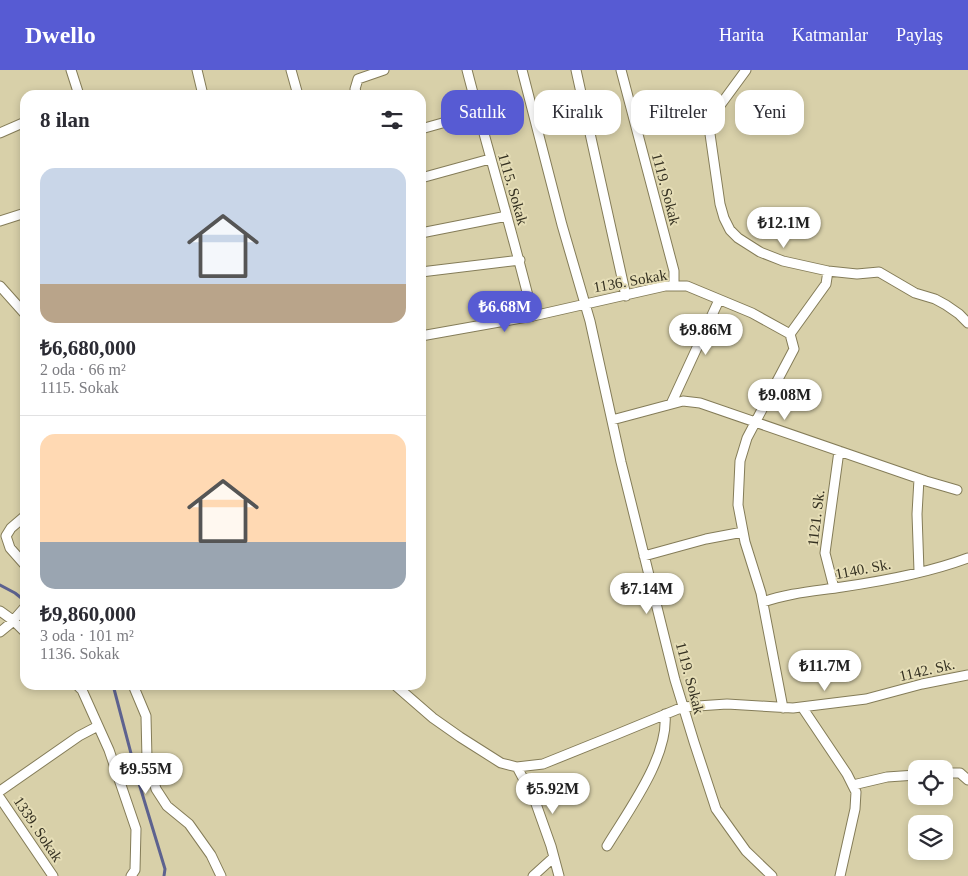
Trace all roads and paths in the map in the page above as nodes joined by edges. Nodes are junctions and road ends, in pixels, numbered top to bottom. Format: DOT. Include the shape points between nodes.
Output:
graph roads {
  1 [pos="70,70"];
  2 [pos="197,70"];
  3 [pos="291,70"];
  4 [pos="384,70"];
  5 [pos="467,70"];
  6 [pos="522,70"];
  7 [pos="576,70"];
  8 [pos="621,70"];
  9 [pos="746,70"];
  10 [pos="78,90"];
  11 [pos="202,90"];
  12 [pos="297,90"];
  13 [pos="355,90"];
  14 [pos="472,90"];
  15 [pos="441,123"];
  16 [pos="20,124"];
  17 [pos="426,128"];
  18 [pos="0,133"];
  19 [pos="484,135"];
  20 [pos="490,159"];
  21 [pos="426,177"];
  22 [pos="20,215"];
  23 [pos="507,216"];
  24 [pos="0,221"];
  25 [pos="426,232"];
  26 [pos="520,260"];
  27 [pos="426,271"];
  28 [pos="828,271"];
  29 [pos="0,286"];
  30 [pos="674,286"];
  31 [pos="626,296"];
  32 [pos="719,300"];
  33 [pos="584,303"];
  34 [pos="20,308"];
  35 [pos="533,316"];
  36 [pos="968,323"];
  37 [pos="790,334"];
  38 [pos="426,335"];
  39 [pos="671,404"];
  40 [pos="612,420"];
  41 [pos="754,422"];
  42 [pos="839,451"];
  43 [pos="919,479"];
  44 [pos="957,490"];
  45 [pos="20,520"];
  46 [pos="743,532"];
  47 [pos="644,556"];
  48 [pos="968,558"];
  49 [pos="20,559"];
  50 [pos="919,571"];
  51 [pos="834,588"];
  52 [pos="763,602"];
  53 [pos="0,611"];
  54 [pos="20,613"];
  55 [pos="15,619"];
  56 [pos="20,626"];
  57 [pos="0,632"];
  58 [pos="968,675"];
  59 [pos="82,690"];
  60 [pos="136,690"];
  61 [pos="401,690"];
  62 [pos="683,707"];
  63 [pos="802,707"];
  64 [pos="783,708"];
  65 [pos="665,714"];
  66 [pos="98,726"];
  67 [pos="517,767"];
  68 [pos="953,773"];
  69 [pos="908,776"];
  70 [pos="968,780"];
  71 [pos="853,785"];
  72 [pos="0,791"];
  73 [pos="0,798"];
  74 [pos="607,846"];
  75 [pos="554,857"];
  76 [pos="53,876"];
  77 [pos="131,876"];
  78 [pos="221,876"];
  79 [pos="533,876"];
  80 [pos="559,876"];
  81 [pos="772,876"];
  82 [pos="840,876"];
  1 -- 10 [label="street"];
  2 -- 11 [label="street"];
  3 -- 12 [label="street"];
  4 -- 13 [label="street" via="358,79"];
  5 -- 14 [label="street, 1115. Sokak"];
  6 -- 33 [label="street, 1119. Sokak"];
  7 -- 31 [label="street"];
  8 -- 30 [label="street, 1119. Sokak" via="674,271"];
  9 -- 28 [label="street" via="713,115 709,127 724,218 738,238 760,252"];
  15 -- 17 [label="street"];
  16 -- 18 [label="street"];
  19 -- 20 [label="street, 1115. Sokak"];
  20 -- 21 [label="street"];
  20 -- 23 [label="street, 1115. Sokak"];
  22 -- 24 [label="street"];
  23 -- 25 [label="street"];
  23 -- 26 [label="street, 1115. Sokak"];
  26 -- 27 [label="street"];
  26 -- 35 [label="street, 1115. Sokak"];
  28 -- 36 [label="street" via="879,272 946,305"];
  28 -- 37 [label="street" via="826,284"];
  29 -- 34 [label="street"];
  30 -- 31 [label="street, 1136. Sokak"];
  30 -- 32 [label="street, 1136. Sokak" via="687,286"];
  31 -- 33 [label="street, 1136. Sokak"];
  32 -- 37 [label="street, 1136. Sokak" via="752,313"];
  32 -- 39 [label="street"];
  33 -- 35 [label="street, 1136. Sokak"];
  33 -- 40 [label="street, 1119. Sokak"];
  35 -- 38 [label="street, 1136. Sokak"];
  37 -- 41 [label="street" via="794,349"];
  39 -- 40 [label="street"];
  39 -- 41 [label="street" via="683,400 700,403"];
  40 -- 47 [label="street, 1119. Sokak"];
  41 -- 42 [label="street"];
  41 -- 46 [label="street" via="740,461 738,505"];
  42 -- 43 [label="street"];
  42 -- 51 [label="street, 1121. Sk." via="825,553"];
  43 -- 44 [label="street"];
  43 -- 50 [label="street"];
  45 -- 49 [label="street" via="6,536 10,548"];
  46 -- 47 [label="street"];
  46 -- 52 [label="street"];
  47 -- 62 [label="street, 1119. Sokak"];
  48 -- 50 [label="street, 1140. Sk."];
  50 -- 51 [label="street, 1140. Sk."];
  51 -- 52 [label="street, 1140. Sk."];
  52 -- 64 [label="street"];
  53 -- 55 [label="street"];
  54 -- 55 [label="street"];
  55 -- 56 [label="street"];
  55 -- 57 [label="street"];
  58 -- 63 [label="street, 1142. Sk." via="866,699"];
  59 -- 66 [label="street"];
  60 -- 78 [label="street" via="146,716 147,759 156,789 167,806 189,824"];
  61 -- 67 [label="street" via="460,737 501,763"];
  62 -- 64 [label="street, 1142. Sk." via="727,704"];
  62 -- 65 [label="street, 1142. Sk."];
  62 -- 81 [label="street, 1119. Sokak" via="716,809 746,851"];
  63 -- 64 [label="street, 1142. Sk."];
  63 -- 71 [label="street"];
  65 -- 67 [label="street, 1142. Sk." via="543,764"];
  65 -- 74 [label="street" via="662,742 652,770"];
  66 -- 72 [label="street"];
  66 -- 77 [label="street" via="136,829 135,870"];
  67 -- 75 [label="street" via="536,801"];
  68 -- 70 [label="street" via="960,773"];
  69 -- 71 [label="street"];
  71 -- 82 [label="street" via="855,809"];
  73 -- 76 [label="street, 1339. Sokak"];
  75 -- 79 [label="street"];
  75 -- 80 [label="street"];
}
